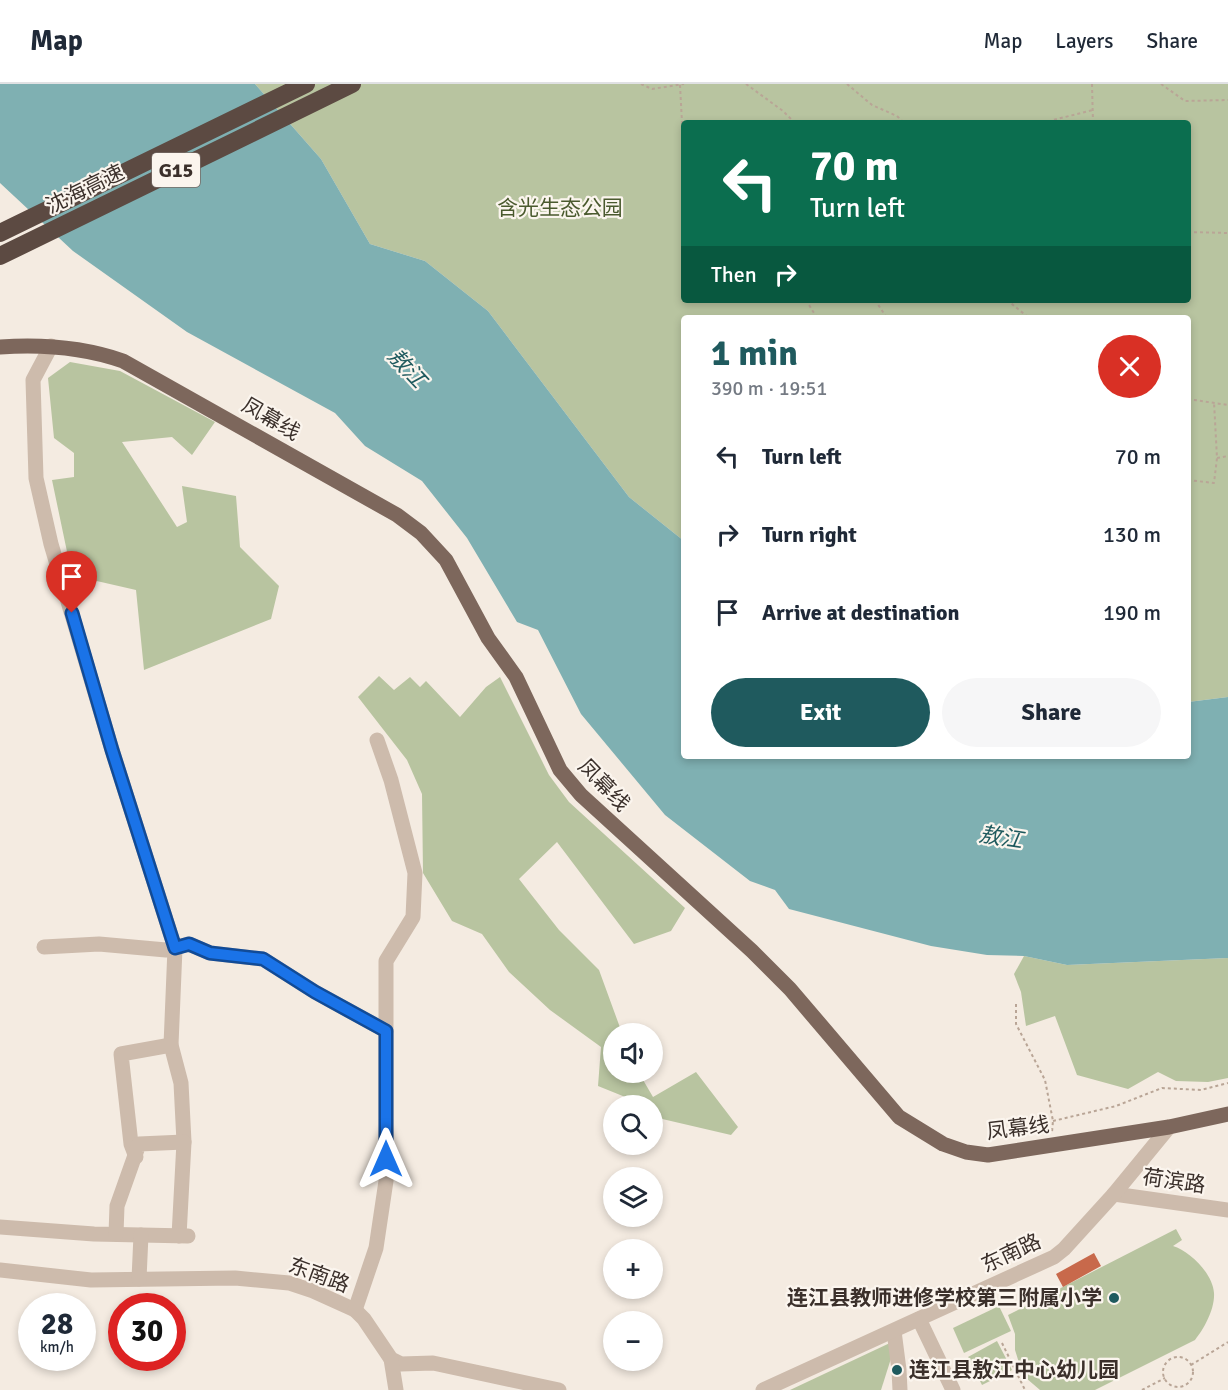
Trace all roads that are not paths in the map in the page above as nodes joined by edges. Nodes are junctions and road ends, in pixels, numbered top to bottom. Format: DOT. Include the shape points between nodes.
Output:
graph roads {
  1 [pos="306,84"];
  2 [pos="352,84"];
  3 [pos="0,233"];
  4 [pos="0,256"];
  5 [pos="51,346"];
  6 [pos="0,347"];
  7 [pos="377,740"];
  8 [pos="44,947"];
  9 [pos="175,948"];
  10 [pos="386,1031"];
  11 [pos="171,1045"];
  12 [pos="1228,1114"];
  13 [pos="1169,1127"];
  14 [pos="184,1142"];
  15 [pos="136,1157"];
  16 [pos="1114,1194"];
  17 [pos="1228,1210"];
  18 [pos="0,1227"];
  19 [pos="116,1234"];
  20 [pos="141,1235"];
  21 [pos="0,1270"];
  22 [pos="139,1279"];
  23 [pos="355,1310"];
  24 [pos="919,1319"];
  25 [pos="894,1330"];
  26 [pos="391,1359"];
  27 [pos="396,1390"];
  28 [pos="559,1390"];
  29 [pos="763,1390"];
  30 [pos="900,1390"];
  31 [pos="953,1390"];
  1 -- 3 [label="highway, 沈海高速 / G15"];
  2 -- 4 [label="highway, 沈海高速 / G15"];
  5 -- 6 [label="main road, 凤幕线"];
  5 -- 9 [label="street" via="33,380 36,477 54,555"];
  5 -- 13 [label="main road, 凤幕线" via="98,352 131,364 397,515 421,533 446,560 488,638 516,677 560,770 581,795 790,989 900,1117 943,1144 988,1155"];
  7 -- 10 [label="street" via="415,873 413,917 386,961"];
  8 -- 9 [label="street" via="99,944"];
  9 -- 10 [label="street" via="189,944 210,953 263,959"];
  9 -- 11 [label="street"];
  10 -- 23 [label="street" via="386,1180 376,1248"];
  11 -- 14 [label="street" via="181,1083"];
  11 -- 15 [label="street" via="121,1054 130,1144"];
  12 -- 13 [label="main road, 凤幕线"];
  13 -- 16 [label="street, 东南路"];
  14 -- 15 [label="street" via="139,1144"];
  14 -- 20 [label="street" via="183,1236"];
  15 -- 19 [label="street" via="117,1206"];
  16 -- 17 [label="street, 荷滨路"];
  16 -- 24 [label="street, 东南路" via="1054,1257"];
  18 -- 19 [label="street"];
  19 -- 20 [label="street"];
  20 -- 22 [label="street"];
  21 -- 22 [label="street, 东南路" via="91,1280"];
  22 -- 23 [label="street, 东南路" via="277,1281 300,1286"];
  23 -- 26 [label="street, 东南路"];
  24 -- 25 [label="street, 东南路"];
  24 -- 31 [label="street"];
  25 -- 29 [label="street, 东南路"];
  25 -- 30 [label="street"];
  26 -- 27 [label="street"];
  26 -- 28 [label="street" via="400,1364 433,1364"];
}
